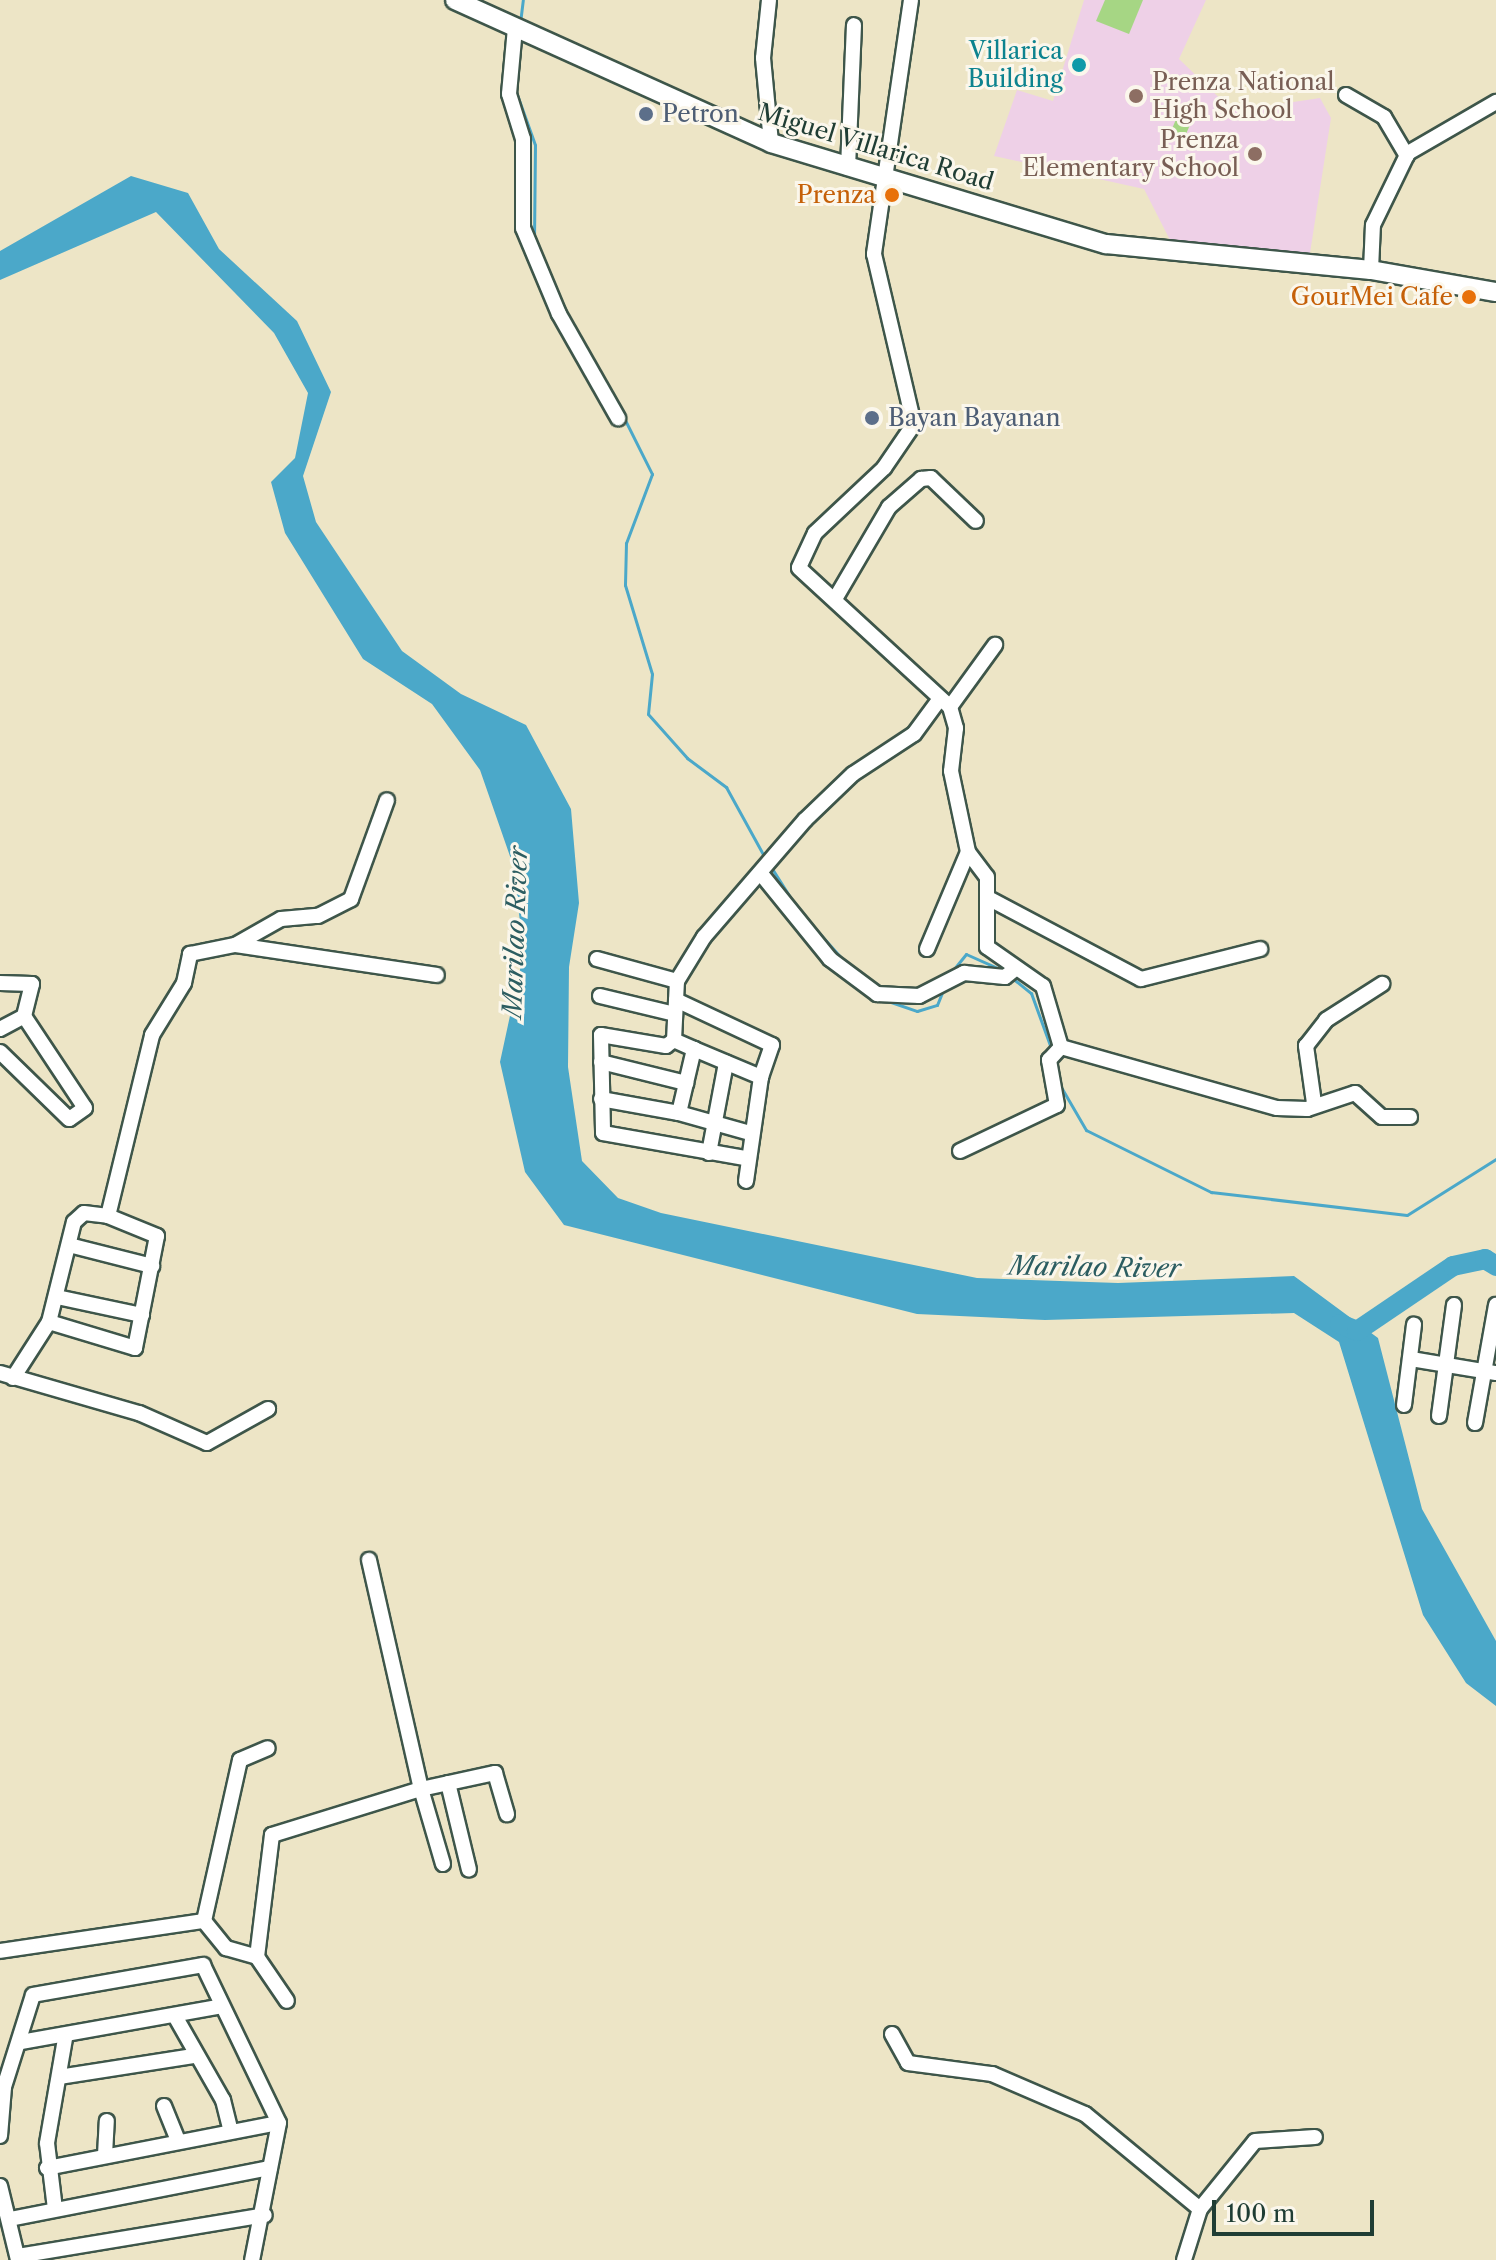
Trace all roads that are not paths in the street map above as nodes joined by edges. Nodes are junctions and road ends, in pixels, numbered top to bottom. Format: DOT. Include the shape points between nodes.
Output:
graph roads {
  1 [pos="455,0"];
  2 [pos="769,0"];
  3 [pos="911,0"];
  4 [pos="854,25"];
  5 [pos="515,28"];
  6 [pos="1346,95"];
  7 [pos="1496,102"];
  8 [pos="771,143"];
  9 [pos="1407,156"];
  10 [pos="848,168"];
  11 [pos="881,177"];
  12 [pos="1371,270"];
  13 [pos="1496,292"];
  14 [pos="618,418"];
  15 [pos="976,521"];
  16 [pos="835,599"];
  17 [pos="995,645"];
  18 [pos="944,704"];
  19 [pos="387,800"];
  20 [pos="968,852"];
  21 [pos="767,868"];
  22 [pos="988,898"];
  23 [pos="235,945"];
  24 [pos="927,949"];
  25 [pos="1260,949"];
  26 [pos="597,959"];
  27 [pos="1016,968"];
  28 [pos="437,975"];
  29 [pos="2,977"];
  30 [pos="677,981"];
  31 [pos="1382,984"];
  32 [pos="600,996"];
  33 [pos="676,1007"];
  34 [pos="24,1016"];
  35 [pos="0,1029"];
  36 [pos="674,1040"];
  37 [pos="1061,1047"];
  38 [pos="694,1049"];
  39 [pos="0,1052"];
  40 [pos="601,1062"];
  41 [pos="726,1063"];
  42 [pos="761,1077"];
  43 [pos="66,1081"];
  44 [pos="686,1083"];
  45 [pos="45,1092"];
  46 [pos="601,1099"];
  47 [pos="1314,1103"];
  48 [pos="679,1113"];
  49 [pos="1410,1117"];
  50 [pos="715,1123"];
  51 [pos="750,1133"];
  52 [pos="960,1151"];
  53 [pos="709,1153"];
  54 [pos="745,1158"];
  55 [pos="746,1181"];
  56 [pos="108,1216"];
  57 [pos="69,1245"];
  58 [pos="152,1266"];
  59 [pos="57,1297"];
  60 [pos="1454,1305"];
  61 [pos="1496,1305"];
  62 [pos="142,1315"];
  63 [pos="49,1322"];
  64 [pos="1414,1325"];
  65 [pos="1411,1359"];
  66 [pos="1448,1364"];
  67 [pos="1492,1372"];
  68 [pos="7,1375"];
  69 [pos="1404,1405"];
  70 [pos="268,1409"];
  71 [pos="1439,1416"];
  72 [pos="1475,1423"];
  73 [pos="369,1560"];
  74 [pos="268,1748"];
  75 [pos="448,1783"];
  76 [pos="421,1789"];
  77 [pos="507,1814"];
  78 [pos="443,1864"];
  79 [pos="469,1870"];
  80 [pos="204,1921"];
  81 [pos="0,1951"];
  82 [pos="257,1957"];
  83 [pos="287,2001"];
  84 [pos="218,2007"];
  85 [pos="175,2016"];
  86 [pos="892,2034"];
  87 [pos="65,2039"];
  88 [pos="21,2042"];
  89 [pos="193,2056"];
  90 [pos="59,2077"];
  91 [pos="164,2106"];
  92 [pos="107,2121"];
  93 [pos="279,2123"];
  94 [pos="230,2128"];
  95 [pos="0,2133"];
  96 [pos="1315,2137"];
  97 [pos="177,2139"];
  98 [pos="105,2155"];
  99 [pos="47,2168"];
  100 [pos="270,2168"];
  101 [pos="0,2186"];
  102 [pos="55,2209"];
  103 [pos="1200,2209"];
  104 [pos="265,2215"];
  105 [pos="10,2219"];
  106 [pos="18,2258"];
  107 [pos="252,2260"];
  108 [pos="1184,2260"];
  1 -- 5 [label="main road, Miguel Villarica Road"];
  2 -- 8 [label="street" via="763,58"];
  3 -- 11 [label="street"];
  4 -- 10 [label="street"];
  5 -- 8 [label="main road, Miguel Villarica Road"];
  5 -- 14 [label="street" via="509,94 523,139 523,228 559,314"];
  6 -- 9 [label="street" via="1384,117"];
  7 -- 9 [label="street"];
  8 -- 10 [label="main road, Miguel Villarica Road"];
  9 -- 12 [label="street" via="1373,225"];
  10 -- 11 [label="main road, Miguel Villarica Road"];
  11 -- 12 [label="main road, Miguel Villarica Road" via="1106,244"];
  11 -- 16 [label="street" via="876,267 915,418 897,452 831,512 800,555 799,568"];
  12 -- 13 [label="main road, Miguel Villarica Road"];
  15 -- 16 [label="street" via="931,478 921,479 889,507"];
  16 -- 18 [label="street"];
  17 -- 18 [label="street"];
  18 -- 20 [label="street" via="956,728 951,771"];
  18 -- 21 [label="street" via="914,734 853,774 805,820"];
  19 -- 23 [label="street" via="351,899 318,916 281,919"];
  20 -- 22 [label="street" via="982,864"];
  20 -- 24 [label="street"];
  21 -- 27 [label="street" via="830,959 877,994 919,996 964,973 1005,977"];
  21 -- 30 [label="street" via="704,937"];
  22 -- 25 [label="street" via="1141,979"];
  22 -- 27 [label="street" via="987,947"];
  23 -- 28 [label="street"];
  23 -- 56 [label="street" via="190,954 184,983 152,1035"];
  26 -- 30 [label="street"];
  27 -- 37 [label="street" via="1043,986"];
  29 -- 34 [label="street" via="32,984"];
  30 -- 33 [label="street"];
  31 -- 47 [label="street" via="1326,1020 1306,1046"];
  32 -- 33 [label="street"];
  33 -- 36 [label="street"];
  33 -- 42 [label="street" via="772,1045"];
  34 -- 35 [label="street"];
  34 -- 43 [label="street"];
  36 -- 38 [label="street"];
  36 -- 40 [label="street" via="666,1046 604,1032"];
  37 -- 47 [label="street" via="1277,1108"];
  37 -- 52 [label="street" via="1049,1060 1057,1105"];
  38 -- 41 [label="street"];
  38 -- 44 [label="street"];
  39 -- 45 [label="street" via="9,1068"];
  40 -- 44 [label="street"];
  40 -- 46 [label="street"];
  41 -- 42 [label="street"];
  41 -- 50 [label="street"];
  42 -- 51 [label="street"];
  43 -- 45 [label="street"];
  43 -- 45 [label="street" via="85,1108 69,1119"];
  44 -- 48 [label="street"];
  46 -- 48 [label="street"];
  46 -- 53 [label="street" via="603,1133"];
  47 -- 49 [label="street" via="1355,1093 1382,1117"];
  48 -- 50 [label="street"];
  50 -- 51 [label="street"];
  50 -- 53 [label="street"];
  51 -- 54 [label="street"];
  53 -- 54 [label="street"];
  54 -- 55 [label="street"];
  56 -- 57 [label="street" via="79,1216"];
  56 -- 58 [label="street" via="154,1233"];
  57 -- 58 [label="street"];
  57 -- 59 [label="street"];
  58 -- 62 [label="street"];
  59 -- 62 [label="street"];
  59 -- 63 [label="street"];
  60 -- 66 [label="street"];
  61 -- 67 [label="street"];
  62 -- 63 [label="street" via="135,1348"];
  63 -- 68 [label="street"];
  64 -- 65 [label="street"];
  65 -- 66 [label="street"];
  65 -- 69 [label="street"];
  66 -- 67 [label="street"];
  66 -- 71 [label="street"];
  67 -- 72 [label="street"];
  68 -- 70 [label="street" via="139,1413 207,1443"];
  73 -- 76 [label="street"];
  74 -- 80 [label="street" via="240,1760"];
  75 -- 76 [label="street"];
  75 -- 77 [label="street" via="495,1773"];
  75 -- 79 [label="street"];
  76 -- 78 [label="street"];
  76 -- 82 [label="street" via="272,1835"];
  80 -- 81 [label="street"];
  80 -- 82 [label="street" via="226,1948"];
  82 -- 83 [label="street"];
  84 -- 85 [label="street"];
  84 -- 88 [label="street" via="203,1965 33,1995"];
  84 -- 93 [label="street"];
  85 -- 87 [label="street"];
  85 -- 89 [label="street"];
  86 -- 103 [label="street" via="905,2062 992,2074 1085,2114"];
  87 -- 88 [label="street"];
  87 -- 90 [label="street"];
  88 -- 95 [label="street" via="4,2087"];
  89 -- 90 [label="street"];
  89 -- 94 [label="street" via="223,2100"];
  90 -- 99 [label="street"];
  91 -- 97 [label="street"];
  92 -- 98 [label="street"];
  93 -- 94 [label="street"];
  93 -- 100 [label="street"];
  94 -- 97 [label="street"];
  96 -- 103 [label="street" via="1255,2141"];
  97 -- 98 [label="street"];
  98 -- 99 [label="street"];
  99 -- 102 [label="street"];
  100 -- 102 [label="street"];
  100 -- 104 [label="street"];
  101 -- 105 [label="street"];
  102 -- 105 [label="street"];
  103 -- 108 [label="street"];
  104 -- 106 [label="street"];
  104 -- 107 [label="street"];
  105 -- 106 [label="street"];
}
